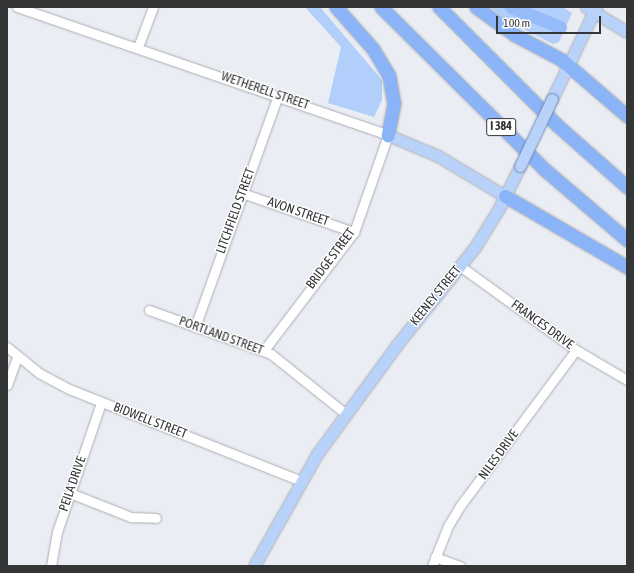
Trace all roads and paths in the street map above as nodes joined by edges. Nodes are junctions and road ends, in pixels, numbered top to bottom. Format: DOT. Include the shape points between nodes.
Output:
graph roads {
  1 [pos="17,7"];
  2 [pos="153,7"];
  3 [pos="336,7"];
  4 [pos="381,7"];
  5 [pos="439,7"];
  6 [pos="476,7"];
  7 [pos="30,9"];
  8 [pos="592,9"];
  9 [pos="627,32"];
  10 [pos="138,47"];
  11 [pos="569,66"];
  12 [pos="278,95"];
  13 [pos="627,116"];
  14 [pos="388,135"];
  15 [pos="627,187"];
  16 [pos="242,193"];
  17 [pos="505,196"];
  18 [pos="354,232"];
  19 [pos="627,240"];
  20 [pos="460,266"];
  21 [pos="627,267"];
  22 [pos="149,310"];
  23 [pos="195,327"];
  24 [pos="7,347"];
  25 [pos="264,350"];
  26 [pos="576,350"];
  27 [pos="17,357"];
  28 [pos="627,380"];
  29 [pos="7,385"];
  30 [pos="101,403"];
  31 [pos="346,414"];
  32 [pos="301,481"];
  33 [pos="70,493"];
  34 [pos="156,518"];
  35 [pos="435,557"];
  36 [pos="51,566"];
  37 [pos="254,566"];
  38 [pos="432,566"];
  39 [pos="460,566"];
  1 -- 7 [label="street, WETHERELL STREET"];
  2 -- 10 [label="street"];
  3 -- 14 [label="highway" via="372,49 389,76 394,103"];
  4 -- 19 [label="highway, I 384" via="544,168"];
  5 -- 15 [label="highway" via="558,126"];
  6 -- 11 [label="highway" via="515,35"];
  7 -- 10 [label="street, WETHERELL STREET"];
  8 -- 9 [label="main road"];
  8 -- 11 [label="main road, KEENEY STREET"];
  10 -- 12 [label="street, WETHERELL STREET"];
  11 -- 13 [label="highway"];
  11 -- 17 [label="main road, KEENEY STREET, bridge"];
  12 -- 14 [label="street, WETHERELL STREET"];
  12 -- 16 [label="street, LITCHFIELD STREET"];
  14 -- 17 [label="main road, WETHERELL STREET" via="438,156"];
  14 -- 18 [label="street, BRIDGE STREET"];
  16 -- 18 [label="street, AVON STREET"];
  16 -- 23 [label="street, LITCHFIELD STREET"];
  17 -- 20 [label="main road, KEENEY STREET"];
  17 -- 21 [label="highway"];
  18 -- 25 [label="street, BRIDGE STREET"];
  20 -- 26 [label="street, FRANCES DRIVE"];
  20 -- 31 [label="main road, KEENEY STREET"];
  22 -- 23 [label="street, PORTLAND STREET"];
  23 -- 25 [label="street, PORTLAND STREET"];
  24 -- 27 [label="street, BIDWELL STREET"];
  25 -- 31 [label="street, PORTLAND STREET"];
  26 -- 28 [label="street, FRANCES DRIVE"];
  26 -- 35 [label="street, NILES DRIVE" via="460,506"];
  27 -- 29 [label="street"];
  27 -- 30 [label="street, BIDWELL STREET" via="51,379"];
  30 -- 32 [label="street, BIDWELL STREET"];
  30 -- 33 [label="street, PEILA DRIVE"];
  31 -- 32 [label="main road, KEENEY STREET"];
  32 -- 37 [label="main road, KEENEY STREET"];
  33 -- 34 [label="street" via="131,517"];
  33 -- 36 [label="street, PEILA DRIVE" via="57,532"];
  35 -- 38 [label="street, NILES DRIVE"];
  35 -- 39 [label="street"];
}
